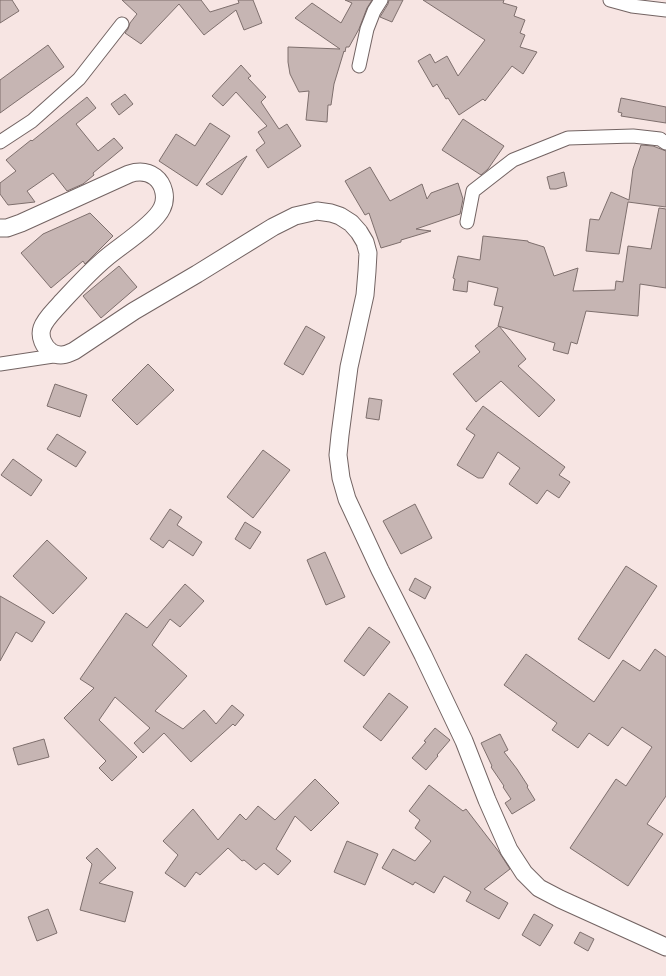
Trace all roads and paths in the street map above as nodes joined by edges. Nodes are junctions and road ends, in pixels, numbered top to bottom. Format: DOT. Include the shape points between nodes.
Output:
graph roads {
  1 [pos="381,0"];
  2 [pos="610,0"];
  3 [pos="666,10"];
  4 [pos="122,24"];
  5 [pos="359,66"];
  6 [pos="0,142"];
  7 [pos="666,143"];
  8 [pos="467,222"];
  9 [pos="0,228"];
  10 [pos="60,355"];
  11 [pos="0,364"];
  12 [pos="666,947"];
  1 -- 5 [label="street" via="367,29"];
  2 -- 3 [label="street" via="632,6"];
  4 -- 6 [label="street" via="79,80 32,121"];
  7 -- 8 [label="street" via="660,139 633,136 568,138 513,160 473,191"];
  9 -- 10 [label="street" via="21,223 135,172 151,175 163,188 162,208 151,222 79,283 46,320 41,335 43,342 52,353"];
  10 -- 11 [label="street"];
  10 -- 12 [label="street" via="74,351 134,311 295,216 317,211 340,216 352,223 365,242 368,253 365,295 349,367 338,455 347,499 464,741 509,850 524,874 539,888"];
}
